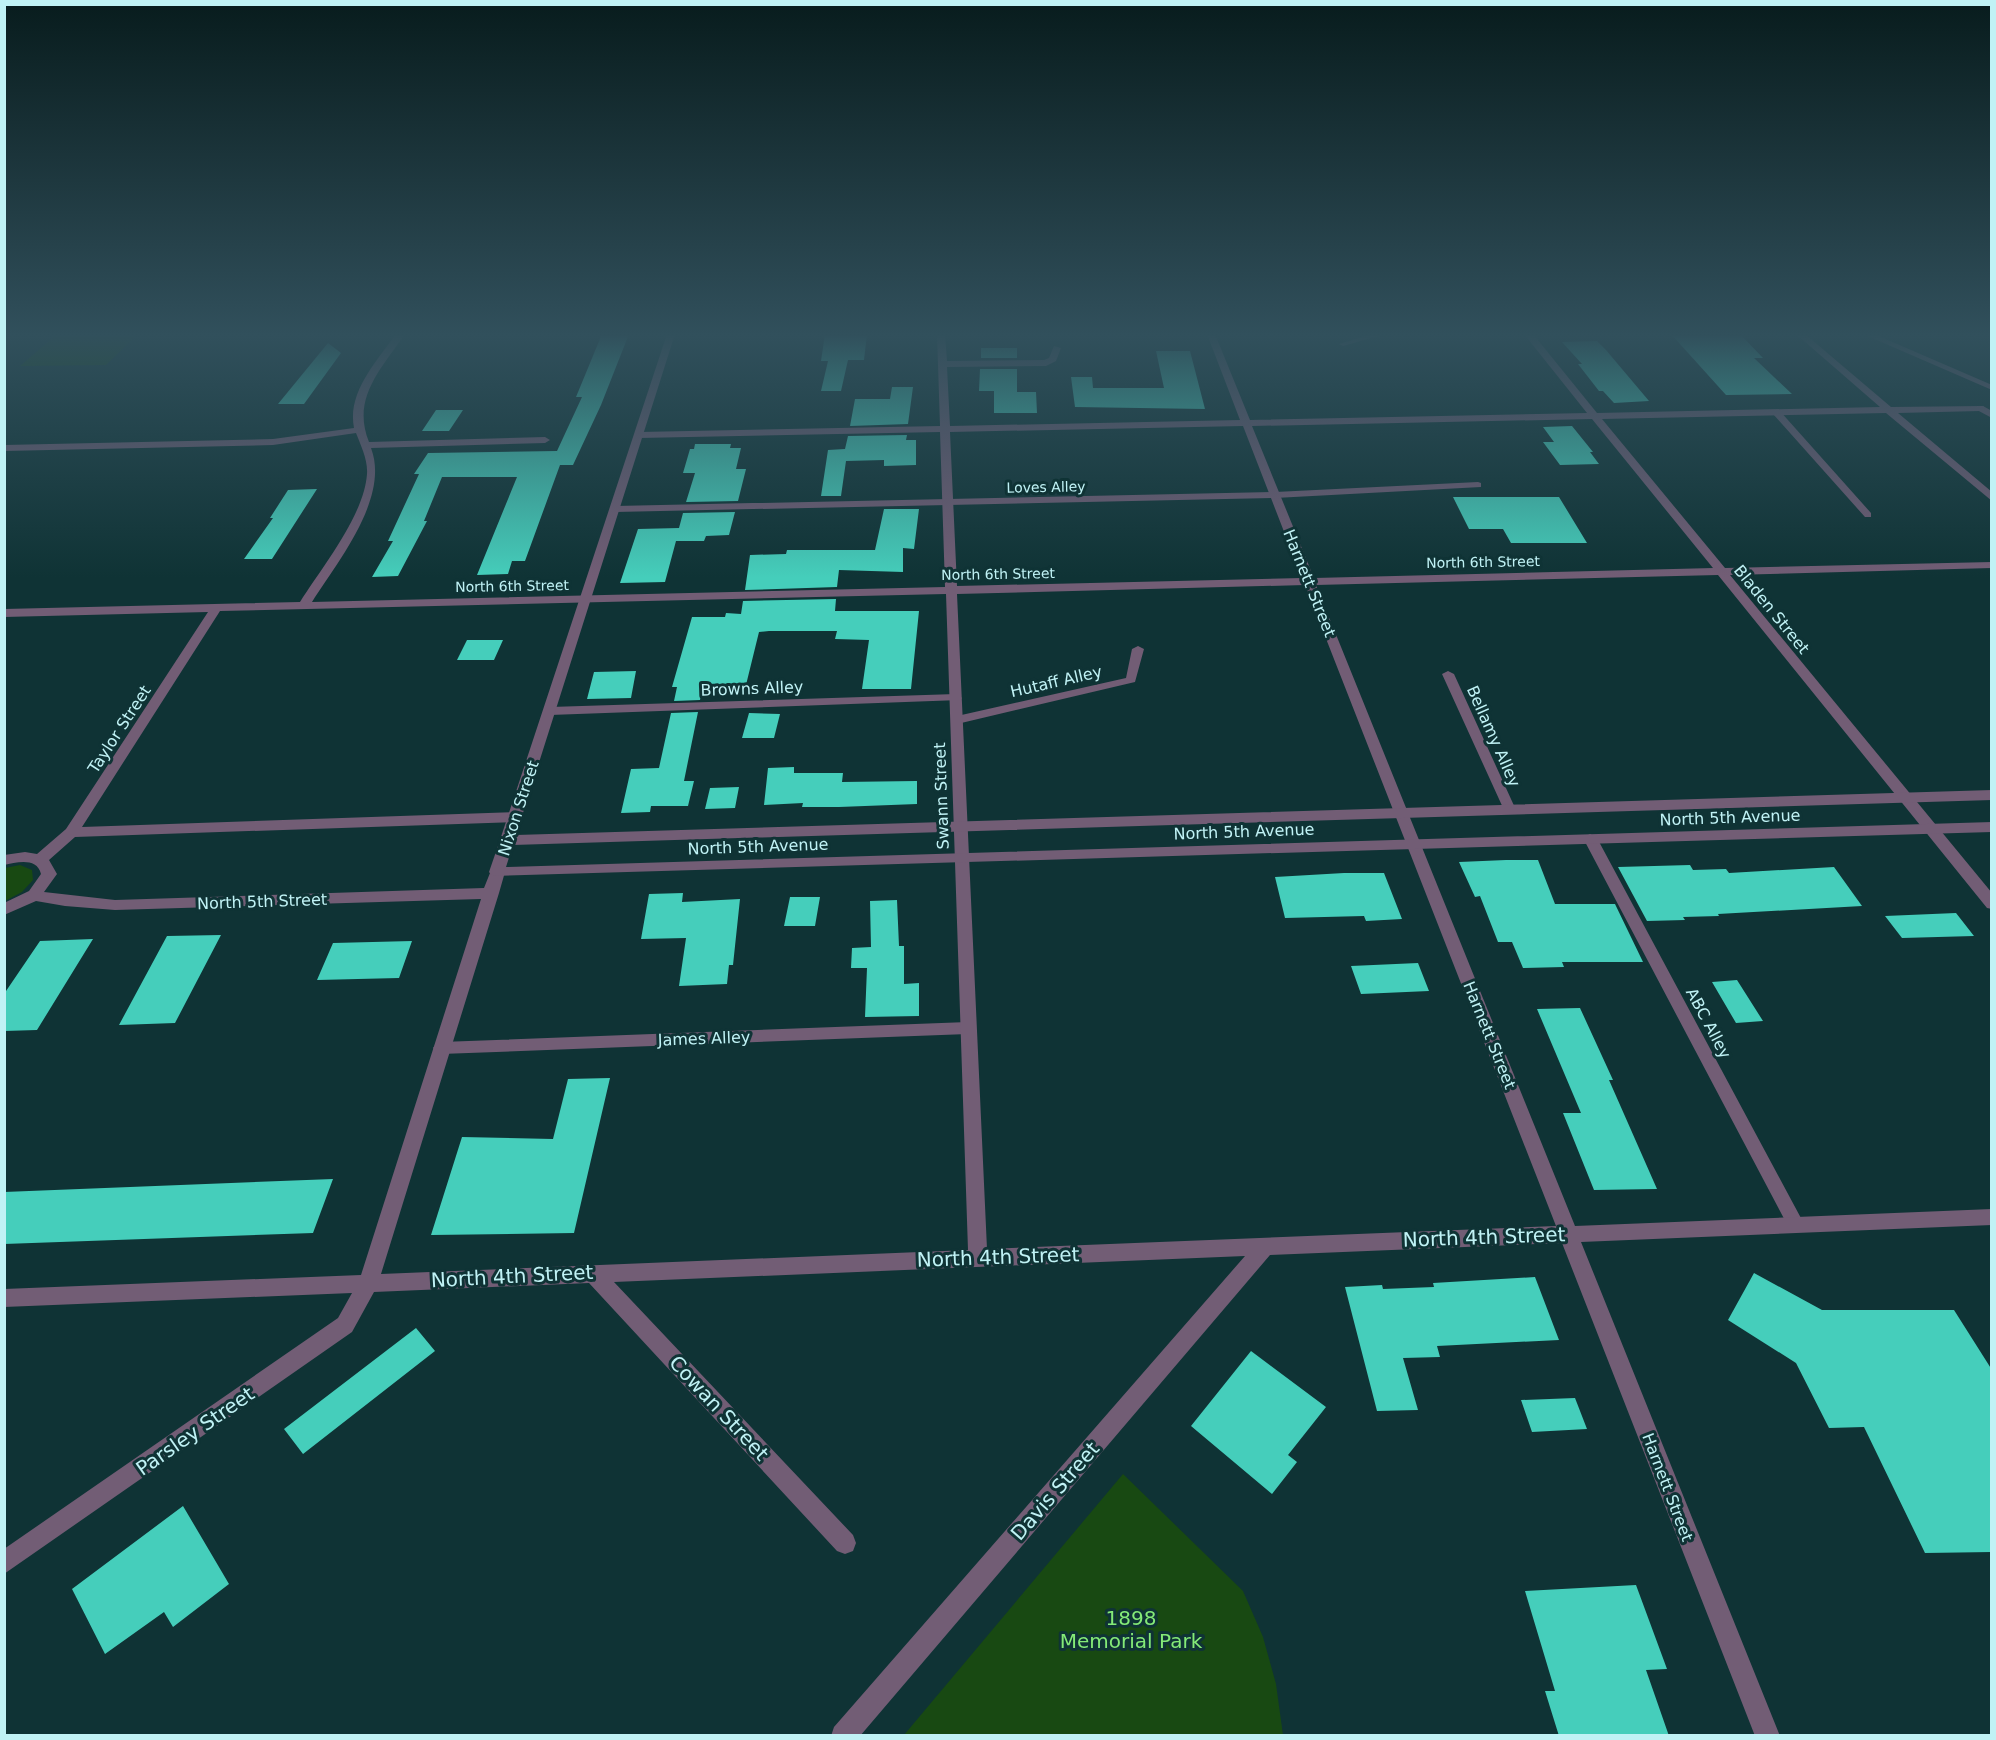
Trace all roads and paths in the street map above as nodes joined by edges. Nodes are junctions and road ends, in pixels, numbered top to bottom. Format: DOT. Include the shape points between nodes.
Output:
graph roads {
  1 [pos="359,415"];
  2 [pos="645,415"];
  3 [pos="944,415"];
  4 [pos="1243,415"];
  5 [pos="1623,415"];
  6 [pos="1780,415"];
  7 [pos="1895,415"];
  8 [pos="1594,416"];
  9 [pos="1246,422"];
  10 [pos="945,429"];
  11 [pos="359,430"];
  12 [pos="639,435"];
  13 [pos="545,440"];
  14 [pos="366,446"];
  15 [pos="4,448"];
  16 [pos="1478,485"];
  17 [pos="1275,495"];
  18 [pos="1992,498"];
  19 [pos="948,503"];
  20 [pos="615,509"];
  21 [pos="1868,515"];
  22 [pos="1992,565"];
  23 [pos="1721,572"];
  24 [pos="1309,582"];
  25 [pos="951,590"];
  26 [pos="586,599"];
  27 [pos="304,606"];
  28 [pos="216,608"];
  29 [pos="4,614"];
  30 [pos="1138,649"];
  31 [pos="1448,674"];
  32 [pos="956,698"];
  33 [pos="550,711"];
  34 [pos="957,720"];
  35 [pos="1992,795"];
  36 [pos="1904,797"];
  37 [pos="1510,810"];
  38 [pos="1402,814"];
  39 [pos="515,817"];
  40 [pos="961,826"];
  41 [pos="1992,827"];
  42 [pos="1930,829"];
  43 [pos="71,832"];
  44 [pos="1590,838"];
  45 [pos="507,840"];
  46 [pos="1413,843"];
  47 [pos="961,858"];
  48 [pos="4,860"];
  49 [pos="40,860"];
  50 [pos="497,872"];
  51 [pos="491,893"];
  52 [pos="34,895"];
  53 [pos="1992,904"];
  54 [pos="4,910"];
  55 [pos="968,1028"];
  56 [pos="441,1048"];
  57 [pos="1992,1216"];
  58 [pos="1796,1225"];
  59 [pos="1569,1233"];
  60 [pos="1266,1246"];
  61 [pos="978,1258"];
  62 [pos="593,1273"];
  63 [pos="368,1283"];
  64 [pos="4,1298"];
  65 [pos="845,1543"];
  66 [pos="4,1563"];
  67 [pos="843,1736"];
  68 [pos="1768,1736"];
  1 -- 11 [label="street"];
  2 -- 12 [label="street, Nixon Street"];
  3 -- 10 [label="street, Swann Street"];
  4 -- 9 [label="street, Harnett Street"];
  5 -- 8 [label="street"];
  6 -- 21 [label="lane"];
  7 -- 18 [label="street"];
  8 -- 9 [label="street"];
  8 -- 23 [label="street, Bladen Street"];
  9 -- 10 [label="street"];
  9 -- 17 [label="street, Harnett Street"];
  10 -- 12 [label="street"];
  10 -- 19 [label="street, Swann Street"];
  11 -- 14 [label="street"];
  11 -- 15 [label="street" via="273,442"];
  12 -- 20 [label="street, Nixon Street"];
  13 -- 14 [label="street"];
  14 -- 27 [label="street" via="372,473 364,501"];
  16 -- 17 [label="lane, Loves Alley"];
  17 -- 19 [label="lane, Loves Alley"];
  17 -- 24 [label="street, Harnett Street"];
  19 -- 20 [label="lane, Loves Alley"];
  19 -- 25 [label="street, Swann Street"];
  20 -- 26 [label="street, Nixon Street"];
  22 -- 23 [label="street, North 6th Street"];
  23 -- 24 [label="street, North 6th Street"];
  23 -- 36 [label="street, Bladen Street"];
  24 -- 25 [label="street, North 6th Street"];
  24 -- 38 [label="street, Harnett Street"];
  25 -- 26 [label="street, North 6th Street"];
  25 -- 32 [label="street, Swann Street"];
  26 -- 27 [label="street, North 6th Street"];
  26 -- 33 [label="street, Nixon Street"];
  27 -- 28 [label="street, North 6th Street"];
  28 -- 29 [label="street, North 6th Street"];
  28 -- 43 [label="street, Taylor Street"];
  30 -- 34 [label="lane, Hutaff Alley" via="1131,680"];
  31 -- 37 [label="lane, Bellamy Alley"];
  32 -- 33 [label="lane, Browns Alley"];
  32 -- 34 [label="street, Swann Street"];
  33 -- 39 [label="street, Nixon Street"];
  34 -- 40 [label="street, Swann Street"];
  35 -- 36 [label="street, North 5th Avenue"];
  36 -- 37 [label="street, North 5th Avenue"];
  36 -- 42 [label="street, Bladen Street"];
  37 -- 38 [label="street, North 5th Avenue"];
  38 -- 40 [label="street, North 5th Avenue"];
  38 -- 46 [label="street, Harnett Street"];
  39 -- 43 [label="street"];
  39 -- 45 [label="street, Nixon Street"];
  40 -- 45 [label="street, North 5th Avenue"];
  40 -- 47 [label="street, Swann Street"];
  41 -- 42 [label="street, North 5th Avenue"];
  42 -- 44 [label="street, North 5th Avenue"];
  42 -- 53 [label="street, Bladen Street"];
  43 -- 49 [label="street, Taylor Street"];
  44 -- 46 [label="street, North 5th Avenue"];
  44 -- 58 [label="lane, ABC Alley"];
  45 -- 50 [label="street, Nixon Street"];
  46 -- 47 [label="street, North 5th Avenue"];
  46 -- 59 [label="street, Harnett Street"];
  47 -- 50 [label="street, North 5th Avenue"];
  47 -- 55 [label="street, Swann Street"];
  48 -- 49 [label="street"];
  49 -- 52 [label="street" via="49,874"];
  50 -- 51 [label="street, Nixon Street"];
  51 -- 52 [label="street, North 5th Street" via="135,905 78,903"];
  51 -- 56 [label="street, Nixon Street"];
  52 -- 54 [label="street"];
  55 -- 56 [label="lane, James Alley"];
  55 -- 61 [label="street, Swann Street"];
  56 -- 63 [label="street, Nixon Street"];
  57 -- 58 [label="street, North 4th Street"];
  58 -- 59 [label="street, North 4th Street"];
  59 -- 60 [label="street, North 4th Street"];
  59 -- 68 [label="street, Harnett Street"];
  60 -- 61 [label="street, North 4th Street"];
  60 -- 67 [label="street, Davis Street"];
  61 -- 62 [label="street, North 4th Street"];
  62 -- 63 [label="street, North 4th Street"];
  62 -- 65 [label="street, Cowan Street"];
  63 -- 64 [label="street, North 4th Street"];
  63 -- 66 [label="street, Parsley Street" via="345,1324"];
}
